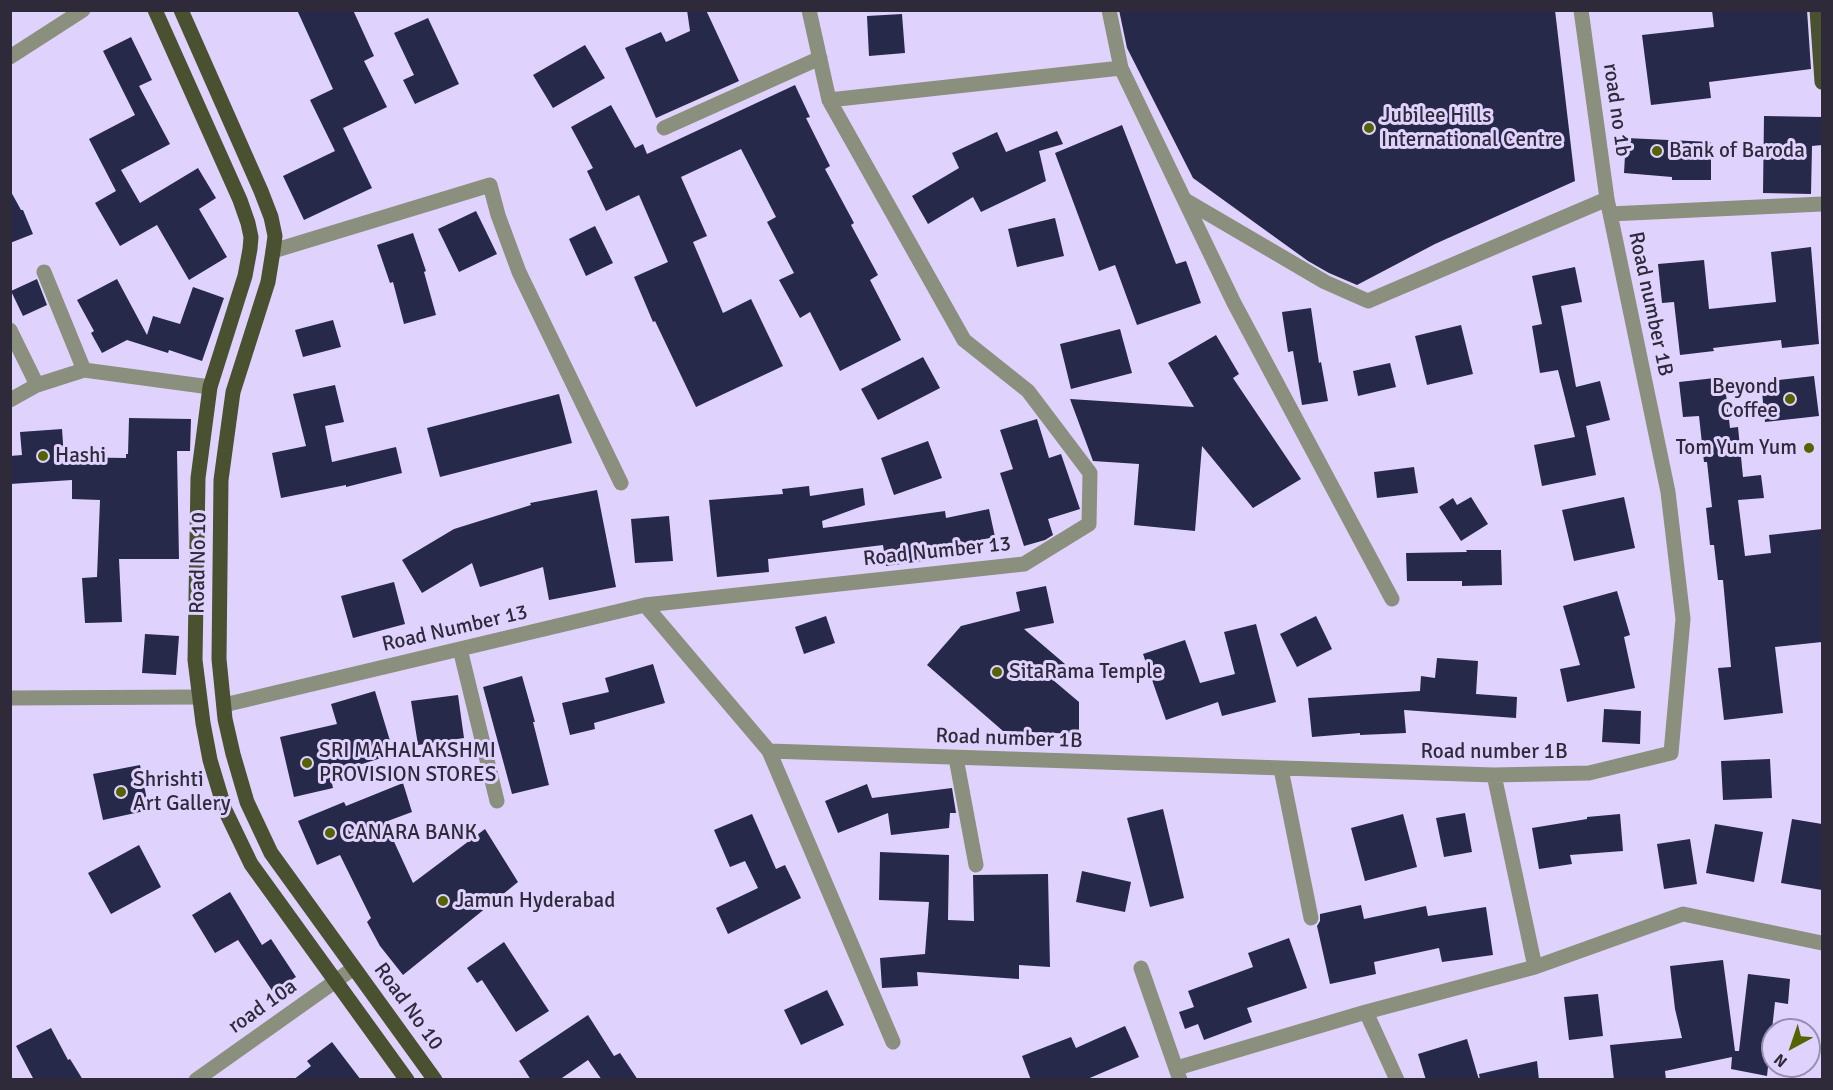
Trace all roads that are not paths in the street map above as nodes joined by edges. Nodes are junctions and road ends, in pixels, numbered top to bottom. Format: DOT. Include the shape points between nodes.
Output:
graph roads {
  1 [pos="83,10"];
  2 [pos="155,10"];
  3 [pos="181,10"];
  4 [pos="809,10"];
  5 [pos="1109,10"];
  6 [pos="1581,10"];
  7 [pos="1816,10"];
  8 [pos="10,57"];
  9 [pos="820,58"];
  10 [pos="1121,68"];
  11 [pos="1822,81"];
  12 [pos="829,100"];
  13 [pos="664,128"];
  14 [pos="1607,199"];
  15 [pos="1185,200"];
  16 [pos="1822,204"];
  17 [pos="1610,214"];
  18 [pos="273,251"];
  19 [pos="44,272"];
  20 [pos="10,330"];
  21 [pos="84,370"];
  22 [pos="37,385"];
  23 [pos="210,387"];
  24 [pos="10,400"];
  25 [pos="621,483"];
  26 [pos="1392,599"];
  27 [pos="645,605"];
  28 [pos="460,649"];
  29 [pos="199,697"];
  30 [pos="10,699"];
  31 [pos="224,705"];
  32 [pos="769,752"];
  33 [pos="956,758"];
  34 [pos="1281,769"];
  35 [pos="1494,775"];
  36 [pos="497,801"];
  37 [pos="976,865"];
  38 [pos="1311,918"];
  39 [pos="1822,944"];
  40 [pos="1534,967"];
  41 [pos="354,968"];
  42 [pos="1141,968"];
  43 [pos="334,981"];
  44 [pos="1366,1012"];
  45 [pos="892,1042"];
  46 [pos="1179,1074"];
  47 [pos="196,1080"];
  48 [pos="407,1080"];
  49 [pos="435,1080"];
  50 [pos="1397,1080"];
  1 -- 8 [label="street"];
  2 -- 23 [label="main road, Road No 10" via="240,200 251,237 245,276"];
  3 -- 18 [label="main road, Road No 10" via="271,217"];
  4 -- 9 [label="street, Road Number 13"];
  5 -- 10 [label="street"];
  6 -- 14 [label="street, road no 1b"];
  7 -- 11 [label="main road"];
  9 -- 12 [label="street, Road Number 13"];
  9 -- 13 [label="street"];
  10 -- 12 [label="street"];
  10 -- 15 [label="street"];
  12 -- 27 [label="street, Road Number 13" via="964,340 1028,391 1090,473 1089,524 1024,564"];
  14 -- 15 [label="street" via="1368,301 1325,282"];
  14 -- 17 [label="street, road no 1b"];
  15 -- 26 [label="street" via="1234,303"];
  16 -- 17 [label="street"];
  17 -- 35 [label="street, Road number 1B" via="1668,492 1683,619 1671,753 1589,773"];
  18 -- 25 [label="street" via="490,185 519,272"];
  18 -- 31 [label="main road, Road No 10" via="268,282 233,392 221,480 219,659"];
  19 -- 21 [label="street"];
  20 -- 22 [label="street"];
  21 -- 22 [label="street"];
  21 -- 23 [label="street"];
  22 -- 24 [label="street"];
  23 -- 29 [label="main road, Road No 10" via="198,478 195,660"];
  27 -- 28 [label="street, Road Number 13"];
  27 -- 32 [label="street"];
  28 -- 31 [label="street, Road Number 13"];
  28 -- 36 [label="street"];
  29 -- 30 [label="street"];
  29 -- 43 [label="main road, Road No 10" via="222,800 251,864"];
  31 -- 41 [label="main road, Road No 10" via="247,802 272,853"];
  32 -- 33 [label="street, Road number 1B"];
  32 -- 45 [label="street"];
  33 -- 34 [label="street, Road number 1B"];
  33 -- 37 [label="street"];
  34 -- 35 [label="street, Road number 1B"];
  34 -- 38 [label="street"];
  35 -- 40 [label="street"];
  39 -- 40 [label="street" via="1683,914"];
  40 -- 44 [label="street"];
  41 -- 43 [label="street, road 10a"];
  41 -- 49 [label="main road, Road No 10"];
  42 -- 46 [label="street"];
  43 -- 47 [label="street, road 10a"];
  43 -- 48 [label="main road, Road No 10"];
  44 -- 46 [label="street"];
  44 -- 50 [label="street"];
}
